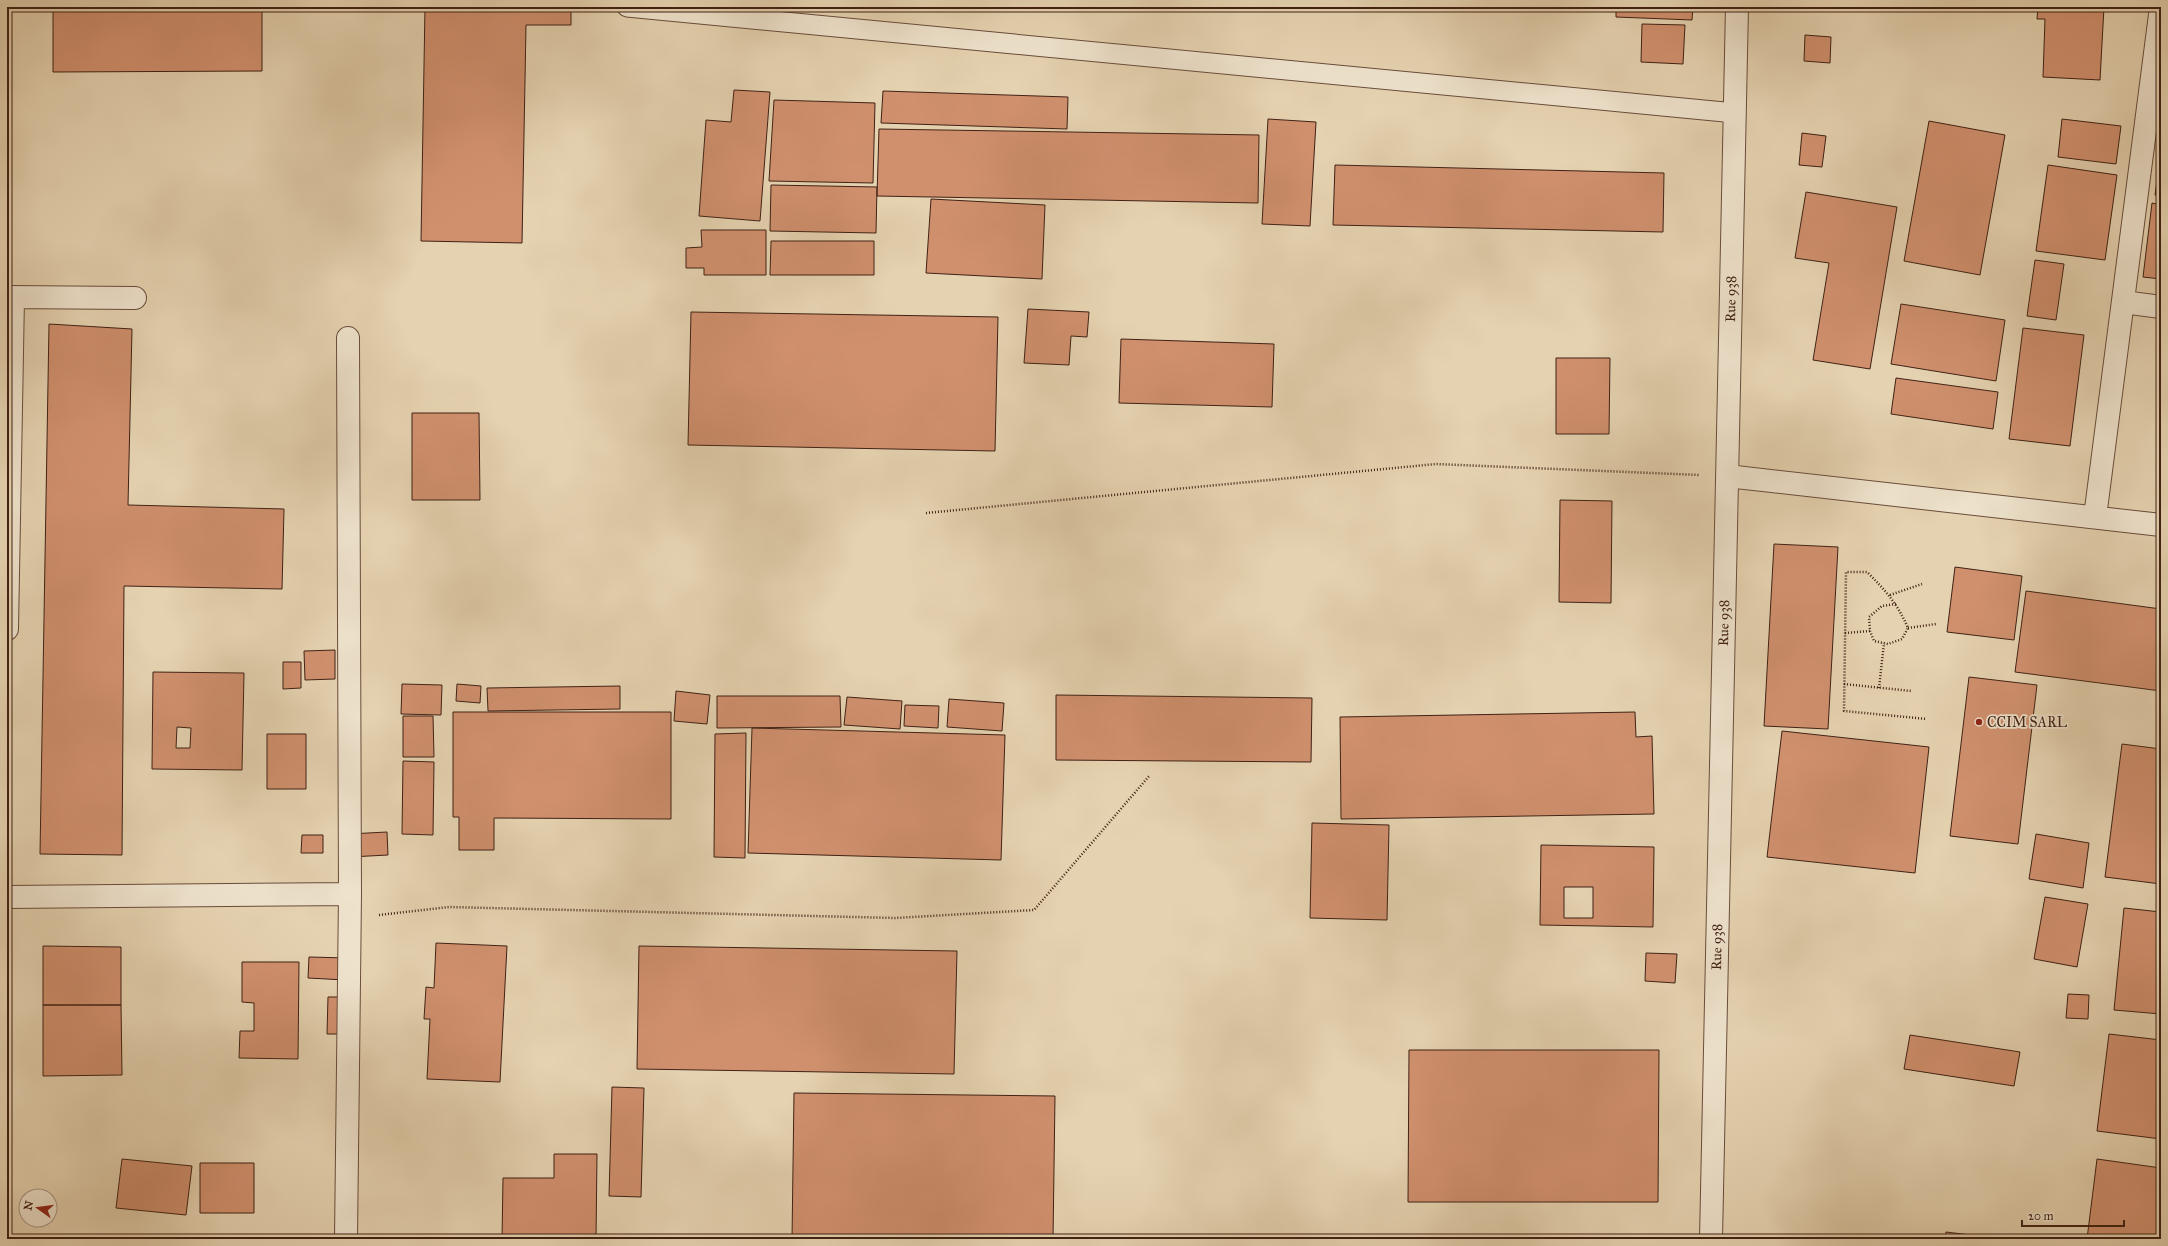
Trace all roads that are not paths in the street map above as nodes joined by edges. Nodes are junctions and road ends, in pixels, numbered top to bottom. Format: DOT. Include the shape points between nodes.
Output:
graph roads {
  1 [pos="627,7"];
  2 [pos="1737,7"];
  3 [pos="2161,7"];
  4 [pos="1735,113"];
  5 [pos="10,297"];
  6 [pos="135,298"];
  7 [pos="2123,302"];
  8 [pos="2161,307"];
  9 [pos="348,338"];
  10 [pos="1727,476"];
  11 [pos="2095,517"];
  12 [pos="2161,525"];
  13 [pos="7,629"];
  14 [pos="350,894"];
  15 [pos="7,897"];
  16 [pos="346,1239"];
  17 [pos="1711,1239"];
  1 -- 4 [label="lane"];
  2 -- 4 [label="street, Rue 938"];
  3 -- 7 [label="street"];
  4 -- 10 [label="street, Rue 938"];
  5 -- 6 [label="street"];
  5 -- 13 [label="street"];
  7 -- 8 [label="street"];
  7 -- 11 [label="street"];
  9 -- 14 [label="street"];
  10 -- 11 [label="street"];
  10 -- 17 [label="street, Rue 938"];
  11 -- 12 [label="street"];
  14 -- 15 [label="street"];
  14 -- 16 [label="street"];
}
